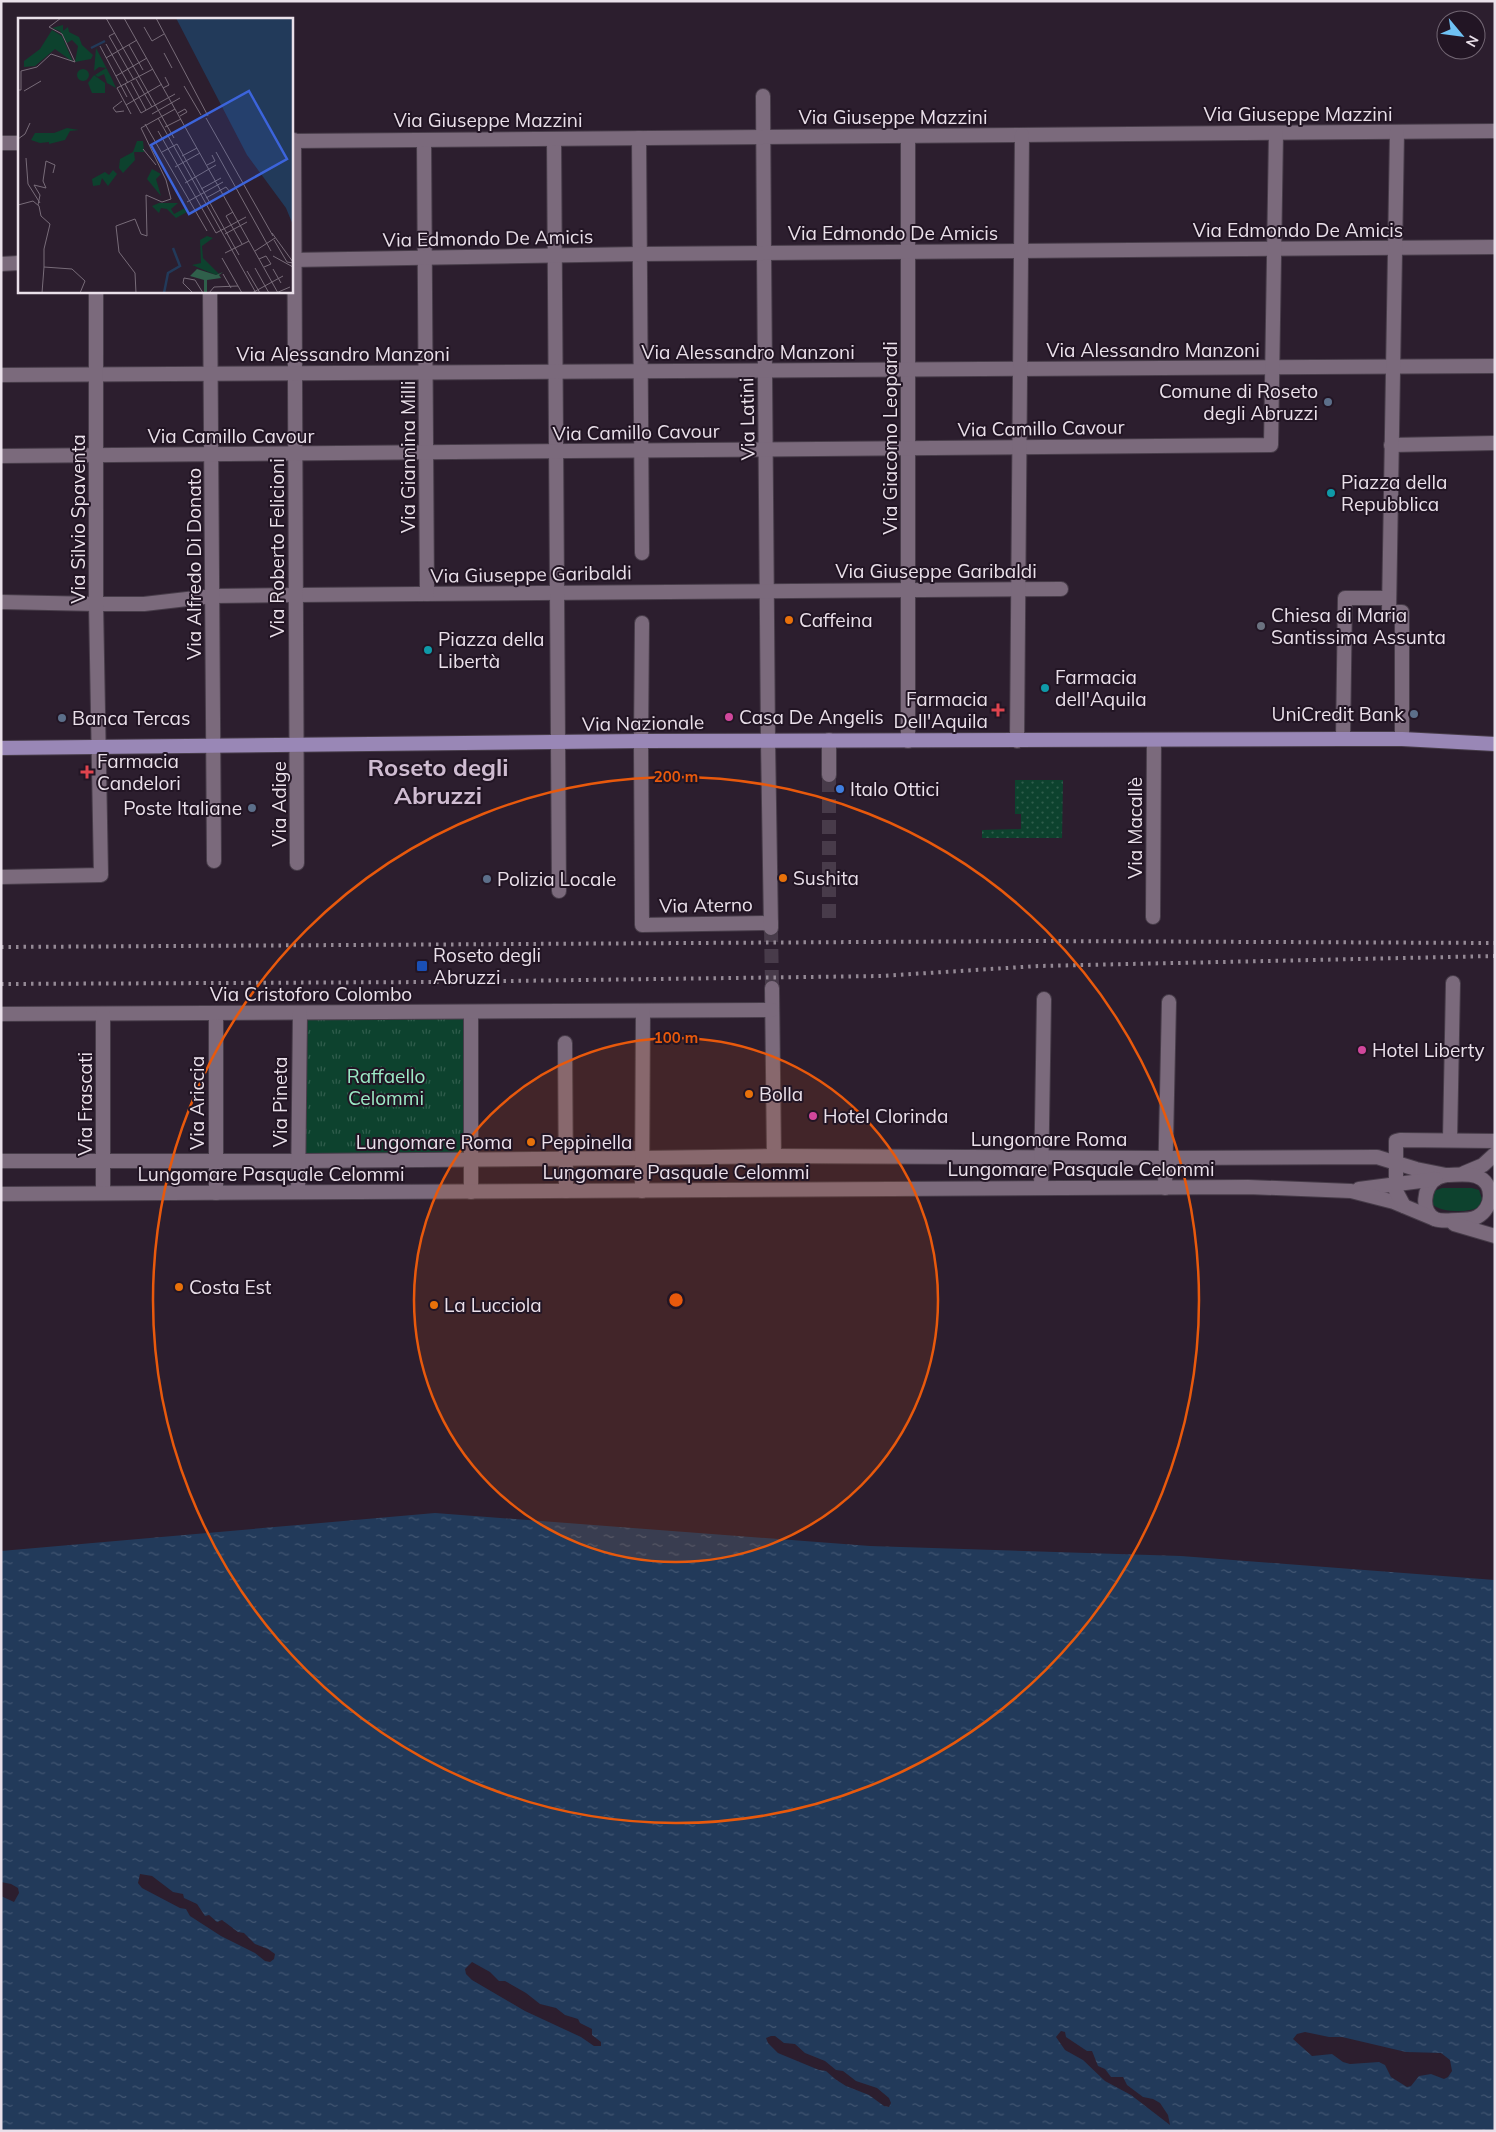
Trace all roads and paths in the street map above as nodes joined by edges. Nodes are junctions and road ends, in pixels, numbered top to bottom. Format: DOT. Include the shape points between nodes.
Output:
graph roads {
  1 [pos="762,96"];
  2 [pos="1495,131"];
  3 [pos="1397,132"];
  4 [pos="1276,133"];
  5 [pos="1022,135"];
  6 [pos="908,136"];
  7 [pos="763,137"];
  8 [pos="640,138"];
  9 [pos="554,139"];
  10 [pos="293,140"];
  11 [pos="424,140"];
  12 [pos="1,143"];
  13 [pos="18,143"];
  14 [pos="1495,247"];
  15 [pos="1395,248"];
  16 [pos="1274,249"];
  17 [pos="1021,251"];
  18 [pos="908,252"];
  19 [pos="764,253"];
  20 [pos="640,254"];
  21 [pos="554,255"];
  22 [pos="425,257"];
  23 [pos="293,260"];
  24 [pos="1,264"];
  25 [pos="18,264"];
  26 [pos="96,292"];
  27 [pos="210,292"];
  28 [pos="1495,366"];
  29 [pos="1393,367"];
  30 [pos="1271,368"];
  31 [pos="1020,369"];
  32 [pos="765,370"];
  33 [pos="909,370"];
  34 [pos="641,371"];
  35 [pos="426,372"];
  36 [pos="555,372"];
  37 [pos="295,373"];
  38 [pos="96,374"];
  39 [pos="211,374"];
  40 [pos="1,375"];
  41 [pos="1495,443"];
  42 [pos="1391,445"];
  43 [pos="1020,447"];
  44 [pos="909,448"];
  45 [pos="766,450"];
  46 [pos="641,451"];
  47 [pos="556,452"];
  48 [pos="426,453"];
  49 [pos="296,454"];
  50 [pos="212,455"];
  51 [pos="1,456"];
  52 [pos="97,456"];
  53 [pos="642,553"];
  54 [pos="1062,589"];
  55 [pos="909,590"];
  56 [pos="1019,590"];
  57 [pos="767,591"];
  58 [pos="558,592"];
  59 [pos="427,594"];
  60 [pos="296,595"];
  61 [pos="213,596"];
  62 [pos="1,602"];
  63 [pos="96,604"];
  64 [pos="1389,605"];
  65 [pos="642,623"];
  66 [pos="1343,739"];
  67 [pos="1402,739"];
  68 [pos="829,740"];
  69 [pos="1154,740"];
  70 [pos="641,741"];
  71 [pos="768,741"];
  72 [pos="908,741"];
  73 [pos="1018,741"];
  74 [pos="558,742"];
  75 [pos="1495,744"];
  76 [pos="297,746"];
  77 [pos="100,747"];
  78 [pos="214,747"];
  79 [pos="1,748"];
  80 [pos="829,775"];
  81 [pos="214,861"];
  82 [pos="297,863"];
  83 [pos="1,877"];
  84 [pos="559,891"];
  85 [pos="1153,917"];
  86 [pos="770,926"];
  87 [pos="1453,982"];
  88 [pos="772,988"];
  89 [pos="1044,999"];
  90 [pos="1169,1002"];
  91 [pos="772,1010"];
  92 [pos="643,1011"];
  93 [pos="471,1012"];
  94 [pos="216,1013"];
  95 [pos="300,1013"];
  96 [pos="1,1014"];
  97 [pos="103,1014"];
  98 [pos="565,1043"];
  99 [pos="1450,1140"];
  100 [pos="1495,1141"];
  101 [pos="1495,1154"];
  102 [pos="774,1156"];
  103 [pos="1042,1157"];
  104 [pos="643,1158"];
  105 [pos="1166,1158"];
  106 [pos="566,1159"];
  107 [pos="1,1161"];
  108 [pos="104,1161"];
  109 [pos="216,1161"];
  110 [pos="299,1161"];
  111 [pos="471,1161"];
  112 [pos="1395,1163"];
  113 [pos="1447,1176"];
  114 [pos="1395,1184"];
  115 [pos="1041,1188"];
  116 [pos="1165,1188"];
  117 [pos="566,1191"];
  118 [pos="642,1191"];
  119 [pos="1351,1191"];
  120 [pos="298,1192"];
  121 [pos="471,1192"];
  122 [pos="216,1193"];
  123 [pos="1,1194"];
  124 [pos="103,1194"];
  125 [pos="1492,1197"];
  126 [pos="1404,1206"];
  127 [pos="1438,1219"];
  128 [pos="1495,1236"];
  1 -- 7 [label="street, Via Latini"];
  2 -- 3 [label="street, Via Giuseppe Mazzini"];
  3 -- 4 [label="street, Via Giuseppe Mazzini"];
  3 -- 15 [label="street"];
  4 -- 5 [label="street, Via Giuseppe Mazzini"];
  4 -- 16 [label="street"];
  5 -- 6 [label="street, Via Giuseppe Mazzini"];
  5 -- 17 [label="street"];
  6 -- 7 [label="street, Via Giuseppe Mazzini"];
  6 -- 18 [label="street, Via Giacomo Leopardi"];
  7 -- 8 [label="street, Via Giuseppe Mazzini"];
  7 -- 19 [label="street, Via Latini"];
  8 -- 9 [label="street, Via Giuseppe Mazzini"];
  8 -- 20 [label="street"];
  9 -- 11 [label="street, Via Giuseppe Mazzini"];
  9 -- 21 [label="street"];
  10 -- 11 [label="street, Via Giuseppe Mazzini"];
  10 -- 23 [label="street, Via Roberto Felicioni"];
  11 -- 22 [label="street, Via Giannina Milli"];
  12 -- 13 [label="street"];
  14 -- 15 [label="street, Via Edmondo De Amicis"];
  15 -- 16 [label="street, Via Edmondo De Amicis"];
  15 -- 29 [label="street"];
  16 -- 17 [label="street, Via Edmondo De Amicis"];
  16 -- 30 [label="street"];
  17 -- 18 [label="street, Via Edmondo De Amicis"];
  17 -- 31 [label="street"];
  18 -- 19 [label="street, Via Edmondo De Amicis"];
  18 -- 33 [label="street, Via Giacomo Leopardi"];
  19 -- 20 [label="street, Via Edmondo De Amicis"];
  19 -- 32 [label="street, Via Latini"];
  20 -- 21 [label="street, Via Edmondo De Amicis"];
  20 -- 34 [label="street"];
  21 -- 22 [label="street, Via Edmondo De Amicis"];
  21 -- 36 [label="street"];
  22 -- 23 [label="street, Via Edmondo De Amicis"];
  22 -- 35 [label="street, Via Giannina Milli"];
  23 -- 37 [label="street, Via Roberto Felicioni"];
  24 -- 25 [label="street"];
  26 -- 38 [label="street, Via Silvio Spaventa"];
  27 -- 39 [label="street, Via Alfredo Di Donato"];
  28 -- 29 [label="street, Via Alessandro Manzoni"];
  29 -- 30 [label="street, Via Alessandro Manzoni"];
  29 -- 42 [label="street"];
  30 -- 31 [label="street, Via Alessandro Manzoni"];
  30 -- 43 [label="street, Via Camillo Cavour" via="1271,445"];
  31 -- 33 [label="street, Via Alessandro Manzoni"];
  31 -- 43 [label="street"];
  32 -- 33 [label="street, Via Alessandro Manzoni"];
  32 -- 34 [label="street, Via Alessandro Manzoni"];
  32 -- 45 [label="street, Via Latini"];
  33 -- 44 [label="street, Via Giacomo Leopardi"];
  34 -- 36 [label="street, Via Alessandro Manzoni"];
  34 -- 46 [label="street"];
  35 -- 36 [label="street, Via Alessandro Manzoni"];
  35 -- 37 [label="street, Via Alessandro Manzoni"];
  35 -- 48 [label="street, Via Giannina Milli"];
  36 -- 47 [label="street"];
  37 -- 39 [label="street, Via Alessandro Manzoni"];
  37 -- 49 [label="street, Via Roberto Felicioni"];
  38 -- 39 [label="street, Via Alessandro Manzoni"];
  38 -- 40 [label="street, Via Alessandro Manzoni"];
  38 -- 52 [label="street, Via Silvio Spaventa"];
  39 -- 50 [label="street, Via Alfredo Di Donato"];
  41 -- 42 [label="street"];
  42 -- 64 [label="street"];
  43 -- 44 [label="street, Via Camillo Cavour"];
  43 -- 56 [label="street"];
  44 -- 45 [label="street, Via Camillo Cavour"];
  44 -- 55 [label="street, Via Giacomo Leopardi"];
  45 -- 46 [label="street, Via Camillo Cavour"];
  45 -- 57 [label="street, Via Latini"];
  46 -- 47 [label="street, Via Camillo Cavour"];
  46 -- 53 [label="street"];
  47 -- 48 [label="street, Via Camillo Cavour"];
  47 -- 58 [label="street"];
  48 -- 49 [label="street, Via Camillo Cavour"];
  48 -- 59 [label="street, Via Giannina Milli"];
  49 -- 50 [label="street, Via Camillo Cavour"];
  49 -- 60 [label="street, Via Roberto Felicioni"];
  50 -- 52 [label="street, Via Camillo Cavour"];
  50 -- 61 [label="street, Via Alfredo Di Donato"];
  51 -- 52 [label="street, Via Camillo Cavour"];
  52 -- 63 [label="street, Via Silvio Spaventa"];
  54 -- 56 [label="street, Via Giuseppe Garibaldi"];
  55 -- 56 [label="street, Via Giuseppe Garibaldi"];
  55 -- 57 [label="street, Via Giuseppe Garibaldi"];
  55 -- 72 [label="street, Via Giacomo Leopardi"];
  56 -- 73 [label="street"];
  57 -- 58 [label="street, Via Giuseppe Garibaldi"];
  57 -- 71 [label="street, Via Latini"];
  58 -- 59 [label="street, Via Giuseppe Garibaldi"];
  58 -- 74 [label="street"];
  59 -- 60 [label="street, Via Giuseppe Garibaldi"];
  60 -- 61 [label="street, Via Giuseppe Garibaldi"];
  60 -- 76 [label="street, Via Roberto Felicioni"];
  61 -- 63 [label="street, Via Giuseppe Garibaldi" via="144,604"];
  61 -- 78 [label="street, Via Alfredo Di Donato"];
  62 -- 63 [label="street, Via Giuseppe Garibaldi"];
  63 -- 77 [label="street, Via Silvio Spaventa"];
  64 -- 66 [label="street" via="1345,598"];
  64 -- 67 [label="street" via="1402,612"];
  65 -- 70 [label="street"];
  66 -- 67 [label="main road, Via Nazionale"];
  66 -- 69 [label="main road, Via Nazionale"];
  67 -- 75 [label="main road, Via Nazionale"];
  68 -- 71 [label="main road, Via Nazionale"];
  68 -- 72 [label="main road, Via Nazionale"];
  68 -- 80 [label="street"];
  69 -- 73 [label="main road, Via Nazionale"];
  69 -- 85 [label="street, Via Macallè"];
  70 -- 71 [label="main road, Via Nazionale"];
  70 -- 74 [label="main road, Via Nazionale"];
  70 -- 86 [label="street, Via Aterno" via="642,925"];
  71 -- 86 [label="street, Via Latini"];
  72 -- 73 [label="main road, Via Nazionale"];
  74 -- 76 [label="main road, Via Nazionale"];
  74 -- 84 [label="street"];
  76 -- 78 [label="main road, Via Nazionale"];
  76 -- 82 [label="street, Via Adige"];
  77 -- 78 [label="main road, Via Nazionale"];
  77 -- 79 [label="main road, Via Nazionale"];
  77 -- 83 [label="street, Via Silvio Spaventa" via="101,875"];
  78 -- 81 [label="street, Via Alfredo Di Donato"];
  87 -- 99 [label="street"];
  88 -- 91 [label="street"];
  89 -- 103 [label="street"];
  90 -- 105 [label="street"];
  91 -- 92 [label="street, Via Cristoforo Colombo"];
  91 -- 102 [label="street"];
  92 -- 93 [label="street, Via Cristoforo Colombo"];
  92 -- 104 [label="street"];
  93 -- 95 [label="street, Via Cristoforo Colombo"];
  93 -- 111 [label="street"];
  94 -- 95 [label="street, Via Cristoforo Colombo"];
  94 -- 97 [label="street, Via Cristoforo Colombo"];
  94 -- 109 [label="street, Via Ariccia"];
  95 -- 110 [label="street, Via Pineta"];
  96 -- 97 [label="street, Via Cristoforo Colombo"];
  97 -- 108 [label="street, Via Frascati"];
  98 -- 106 [label="street"];
  99 -- 100 [label="street"];
  99 -- 112 [label="street" via="1400,1140 1395,1145"];
  101 -- 113 [label="street" via="1483,1165"];
  102 -- 103 [label="street, Lungomare Roma"];
  102 -- 104 [label="street, Lungomare Roma"];
  103 -- 105 [label="street, Lungomare Roma"];
  103 -- 115 [label="street"];
  104 -- 106 [label="street, Lungomare Roma"];
  104 -- 118 [label="street"];
  105 -- 112 [label="street, Lungomare Roma" via="1377,1157"];
  105 -- 116 [label="street"];
  106 -- 111 [label="street, Lungomare Roma"];
  106 -- 117 [label="street"];
  107 -- 108 [label="street, Lungomare Roma"];
  108 -- 109 [label="street, Lungomare Roma"];
  108 -- 124 [label="street, Via Frascati"];
  109 -- 110 [label="street, Lungomare Roma"];
  109 -- 122 [label="street, Via Ariccia"];
  110 -- 111 [label="street, Lungomare Roma"];
  110 -- 120 [label="street, Via Pineta"];
  111 -- 121 [label="street"];
  112 -- 113 [label="street, Lungomare Roma"];
  112 -- 114 [label="street"];
  113 -- 114 [label="street"];
  113 -- 125 [label="street" via="1477,1176 1485,1182"];
  113 -- 127 [label="street" via="1427,1190 1428,1211"];
  114 -- 119 [label="street"];
  114 -- 126 [label="street"];
  115 -- 116 [label="street, Lungomare Pasquale Celommi"];
  115 -- 118 [label="street, Lungomare Pasquale Celommi"];
  116 -- 119 [label="street, Lungomare Pasquale Celommi"];
  117 -- 118 [label="street, Lungomare Pasquale Celommi"];
  117 -- 121 [label="street, Lungomare Pasquale Celommi"];
  119 -- 126 [label="street"];
  120 -- 121 [label="street, Lungomare Pasquale Celommi"];
  120 -- 122 [label="street, Lungomare Pasquale Celommi"];
  122 -- 124 [label="street, Lungomare Pasquale Celommi"];
  123 -- 124 [label="street, Lungomare Pasquale Celommi"];
  125 -- 127 [label="street" via="1480,1216 1470,1220"];
  126 -- 127 [label="street"];
  127 -- 128 [label="street"];
}
